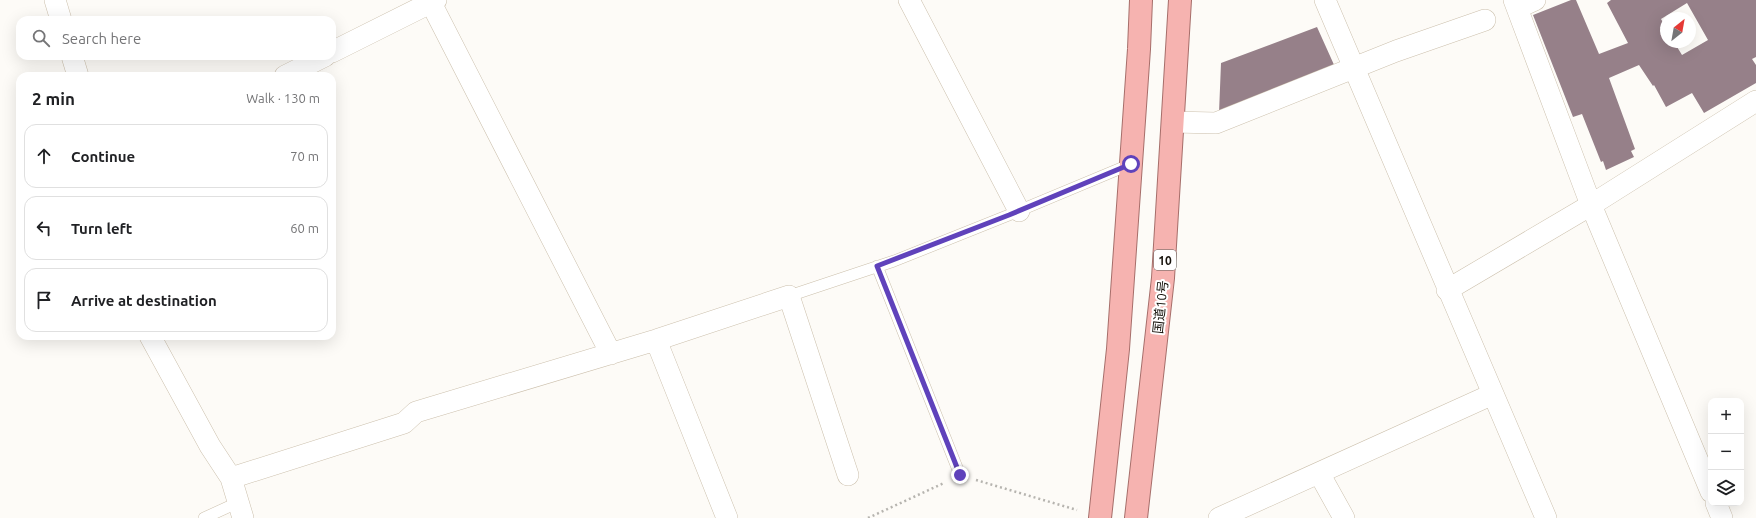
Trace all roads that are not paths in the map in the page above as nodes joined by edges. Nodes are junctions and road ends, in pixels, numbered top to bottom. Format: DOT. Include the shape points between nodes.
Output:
graph roads {
  1 [pos="55,0"];
  2 [pos="909,0"];
  3 [pos="1141,0"];
  4 [pos="1180,0"];
  5 [pos="1325,0"];
  6 [pos="433,1"];
  7 [pos="1522,3"];
  8 [pos="60,16"];
  9 [pos="1485,20"];
  10 [pos="336,50"];
  11 [pos="73,60"];
  12 [pos="316,60"];
  13 [pos="1354,68"];
  14 [pos="77,72"];
  15 [pos="293,72"];
  16 [pos="1756,101"];
  17 [pos="1174,122"];
  18 [pos="1131,164"];
  19 [pos="1591,205"];
  20 [pos="1019,211"];
  21 [pos="877,266"];
  22 [pos="1447,290"];
  23 [pos="789,296"];
  24 [pos="152,340"];
  25 [pos="656,340"];
  26 [pos="611,354"];
  27 [pos="1493,394"];
  28 [pos="1319,473"];
  29 [pos="848,475"];
  30 [pos="960,475"];
  31 [pos="231,478"];
  32 [pos="1708,485"];
  33 [pos="1717,506"];
  34 [pos="241,510"];
  35 [pos="1100,517"];
  36 [pos="204,518"];
  37 [pos="727,518"];
  38 [pos="1136,518"];
  39 [pos="1219,518"];
  40 [pos="1344,518"];
  41 [pos="1546,518"];
  42 [pos="1722,518"];
  1 -- 8 [label="street"];
  2 -- 20 [label="street"];
  3 -- 18 [label="highway"];
  4 -- 17 [label="highway, 国道10号 / 10"];
  5 -- 13 [label="street"];
  6 -- 10 [label="street"];
  6 -- 26 [label="street"];
  7 -- 19 [label="street"];
  9 -- 13 [label="street"];
  11 -- 14 [label="street"];
  12 -- 15 [label="street"];
  13 -- 17 [label="street" via="1216,122"];
  13 -- 22 [label="street"];
  16 -- 19 [label="street"];
  17 -- 38 [label="highway, 国道10号 / 10" via="1163,278"];
  18 -- 20 [label="lane"];
  18 -- 35 [label="highway" via="1118,349"];
  19 -- 22 [label="street"];
  19 -- 32 [label="street"];
  20 -- 21 [label="lane"];
  21 -- 23 [label="lane"];
  21 -- 30 [label="lane"];
  22 -- 27 [label="street"];
  23 -- 25 [label="street"];
  23 -- 29 [label="street"];
  24 -- 31 [label="street" via="210,446"];
  25 -- 26 [label="street"];
  25 -- 37 [label="street"];
  26 -- 31 [label="street" via="416,412 404,423"];
  27 -- 28 [label="street"];
  27 -- 41 [label="street"];
  28 -- 39 [label="street"];
  28 -- 40 [label="street"];
  31 -- 34 [label="street"];
  33 -- 42 [label="street"];
  34 -- 36 [label="lane"];
}
